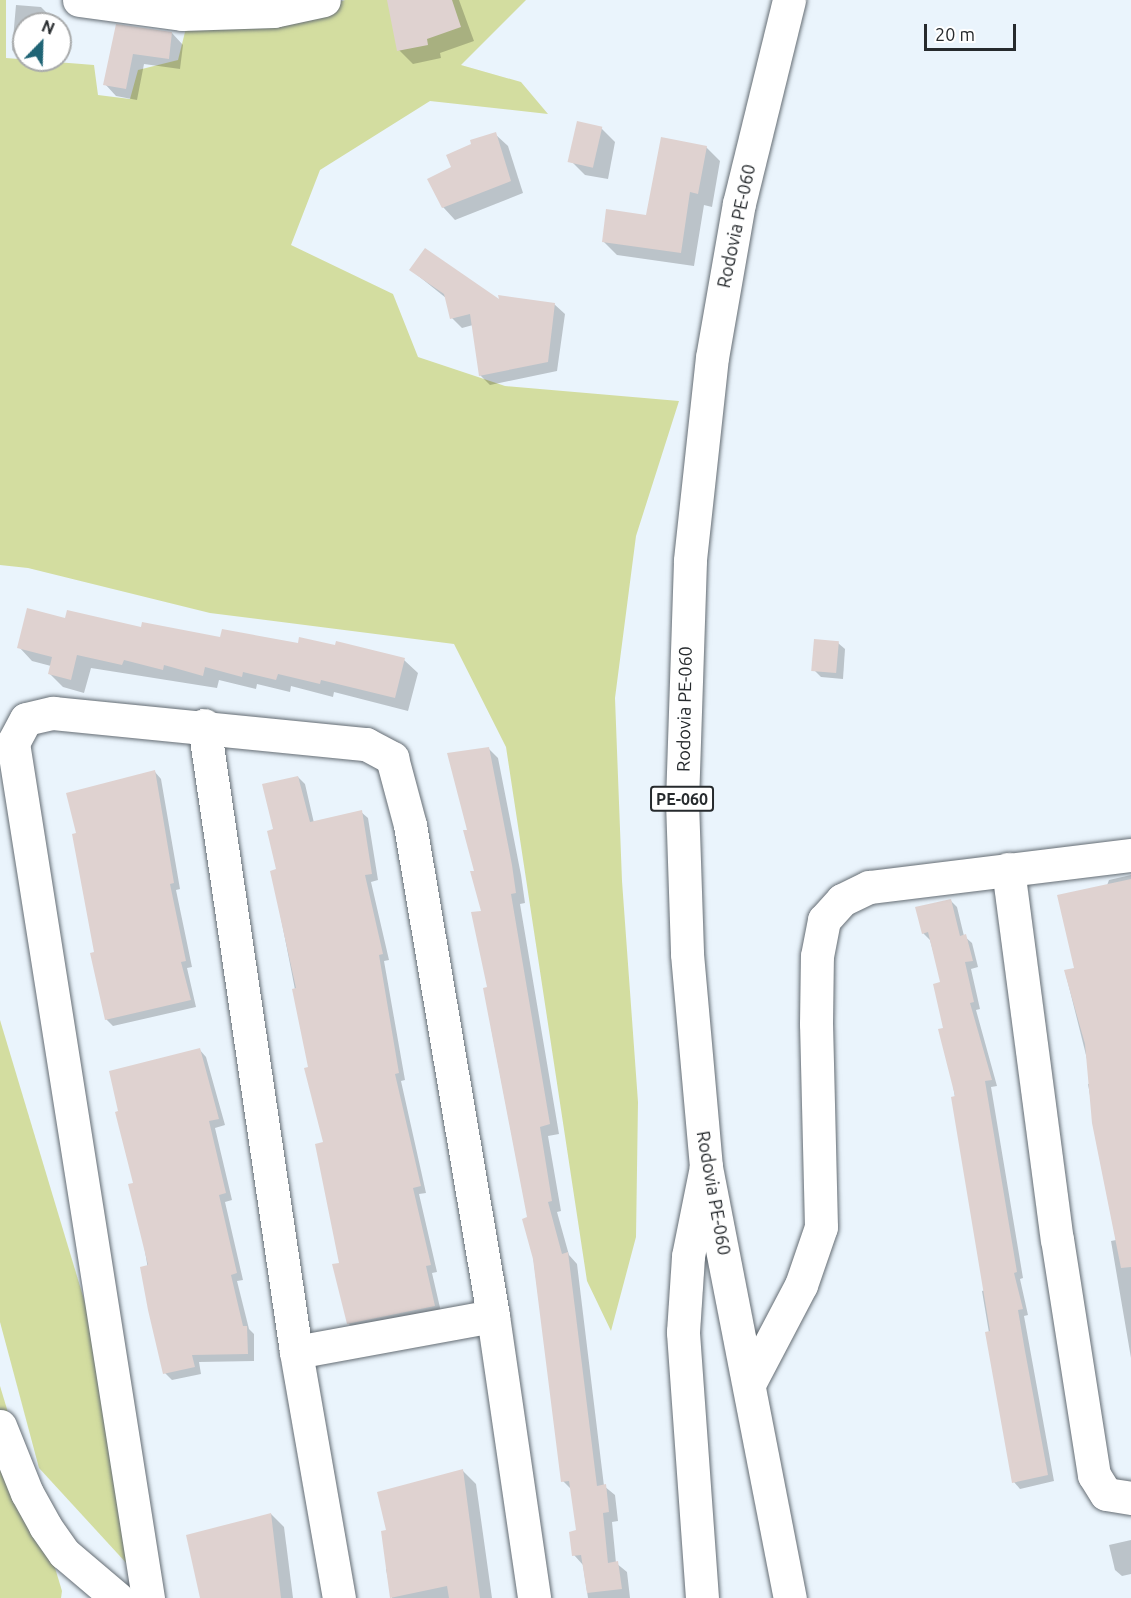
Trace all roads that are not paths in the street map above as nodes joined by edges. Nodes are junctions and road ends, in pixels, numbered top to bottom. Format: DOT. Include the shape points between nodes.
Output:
graph roads {
  1 [pos="78,0"];
  2 [pos="324,0"];
  3 [pos="789,0"];
  4 [pos="204,725"];
  5 [pos="1131,855"];
  6 [pos="1008,869"];
  7 [pos="706,1167"];
  8 [pos="493,1316"];
  9 [pos="296,1352"];
  10 [pos="750,1382"];
  11 [pos="0,1425"];
  12 [pos="1131,1498"];
  13 [pos="117,1598"];
  14 [pos="148,1598"];
  15 [pos="339,1598"];
  16 [pos="534,1598"];
  17 [pos="702,1598"];
  18 [pos="790,1598"];
  1 -- 2 [label="street" via="182,14 274,11"];
  3 -- 7 [label="street, Rodovia PE-060 / PE-060" via="739,203 724,285 690,561 682,801 687,954"];
  4 -- 8 [label="street" via="366,744 383,750 396,764 410,825"];
  4 -- 9 [label="street"];
  4 -- 14 [label="street" via="53,713 27,718 13,743"];
  5 -- 6 [label="street"];
  6 -- 10 [label="street" via="869,887 842,900 824,920 817,956 816,1024 821,1227 801,1286"];
  6 -- 12 [label="street" via="1057,1239 1094,1475 1106,1494"];
  7 -- 10 [label="street, Rodovia PE-060 / PE-060"];
  7 -- 17 [label="street" via="688,1256 683,1332"];
  8 -- 9 [label="street"];
  8 -- 16 [label="street"];
  9 -- 15 [label="street"];
  10 -- 18 [label="street, Rodovia PE-060 / PE-060"];
  11 -- 13 [label="street" via="27,1493 45,1526 64,1553"];
}
